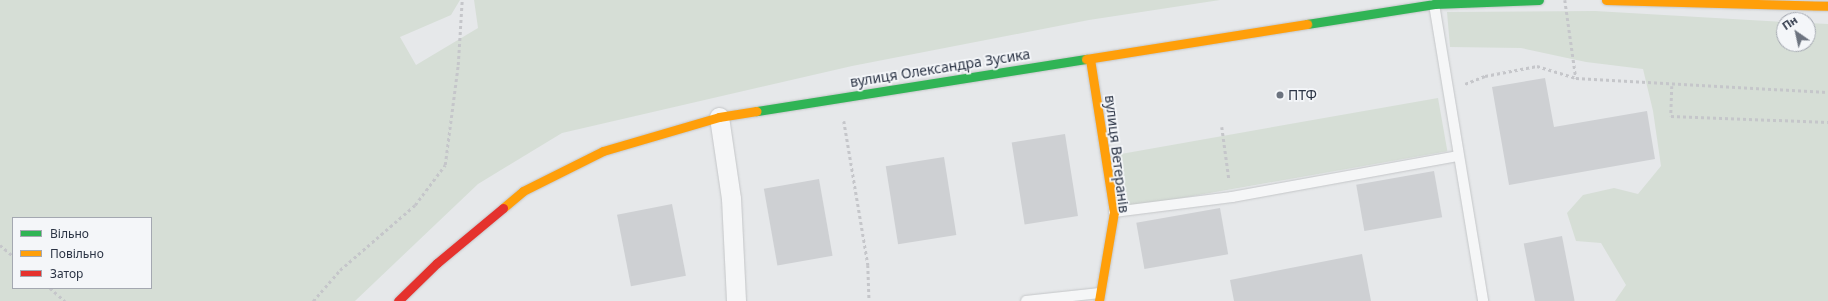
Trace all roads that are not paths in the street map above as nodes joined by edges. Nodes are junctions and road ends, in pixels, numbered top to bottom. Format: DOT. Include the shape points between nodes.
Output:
graph roads {
  1 [pos="1539,0"];
  2 [pos="1606,0"];
  3 [pos="1434,4"];
  4 [pos="1828,6"];
  5 [pos="1090,59"];
  6 [pos="719,117"];
  7 [pos="1457,156"];
  8 [pos="1114,212"];
  9 [pos="1100,297"];
  10 [pos="398,301"];
  11 [pos="736,301"];
  12 [pos="1026,301"];
  13 [pos="1483,301"];
  1 -- 3 [label="main road, вулиця Олександра Зусика"];
  2 -- 4 [label="main road"];
  3 -- 5 [label="main road, вулиця Олександра Зусика"];
  3 -- 7 [label="lane"];
  5 -- 6 [label="main road, вулиця Олександра Зусика"];
  5 -- 8 [label="main road, вулиця Ветеранів"];
  6 -- 10 [label="main road, вулиця Олександра Зусика" via="603,151 523,191 437,262"];
  6 -- 11 [label="street" via="731,198"];
  7 -- 8 [label="lane" via="1232,197"];
  7 -- 13 [label="lane"];
  8 -- 9 [label="main road, вулиця Ветеранів"];
  9 -- 12 [label="lane"];
}
